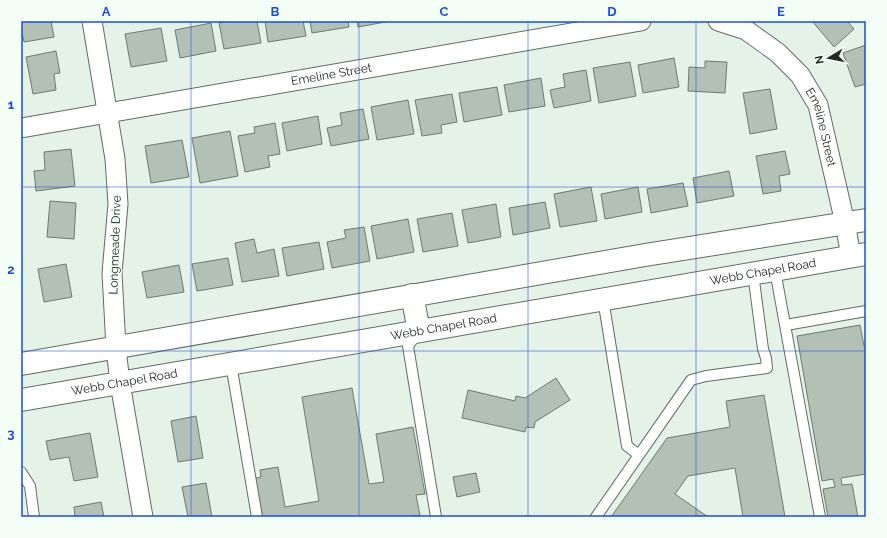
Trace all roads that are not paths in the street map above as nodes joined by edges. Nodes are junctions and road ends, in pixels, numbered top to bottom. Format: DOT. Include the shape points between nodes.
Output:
graph roads {
  1 [pos="92,21"];
  2 [pos="641,21"];
  3 [pos="718,21"];
  4 [pos="107,113"];
  5 [pos="21,128"];
  6 [pos="866,220"];
  7 [pos="845,223"];
  8 [pos="747,239"];
  9 [pos="858,255"];
  10 [pos="775,270"];
  11 [pos="753,273"];
  12 [pos="412,295"];
  13 [pos="604,299"];
  14 [pos="866,312"];
  15 [pos="786,325"];
  16 [pos="419,331"];
  17 [pos="116,348"];
  18 [pos="21,364"];
  19 [pos="231,364"];
  20 [pos="120,383"];
  21 [pos="21,400"];
  22 [pos="639,455"];
  23 [pos="21,472"];
  24 [pos="34,517"];
  25 [pos="143,517"];
  26 [pos="257,517"];
  27 [pos="436,517"];
  28 [pos="596,517"];
  29 [pos="820,517"];
  1 -- 4 [label="street, Longmeade Drive"];
  2 -- 4 [label="street, Emeline Street"];
  3 -- 7 [label="street, Emeline Street" via="746,30 778,53 800,75 818,104"];
  4 -- 5 [label="street, Emeline Street"];
  4 -- 17 [label="street, Longmeade Drive" via="115,159 118,204 112,273"];
  6 -- 7 [label="main road"];
  7 -- 8 [label="main road"];
  7 -- 9 [label="street, Emeline Street"];
  8 -- 11 [label="main road"];
  8 -- 12 [label="main road"];
  9 -- 10 [label="main road, Webb Chapel Road"];
  10 -- 11 [label="main road, Webb Chapel Road"];
  10 -- 15 [label="lane"];
  11 -- 13 [label="main road, Webb Chapel Road"];
  11 -- 22 [label="lane" via="767,368 692,380"];
  12 -- 16 [label="main road"];
  12 -- 17 [label="main road"];
  13 -- 16 [label="main road, Webb Chapel Road"];
  13 -- 22 [label="lane" via="627,446"];
  14 -- 15 [label="lane"];
  15 -- 29 [label="lane"];
  16 -- 19 [label="main road, Webb Chapel Road"];
  16 -- 27 [label="lane" via="408,346"];
  17 -- 18 [label="main road"];
  17 -- 20 [label="street, Longmeade Drive"];
  19 -- 20 [label="main road, Webb Chapel Road"];
  19 -- 26 [label="lane"];
  20 -- 21 [label="main road, Webb Chapel Road"];
  20 -- 25 [label="street, Longmeade Drive"];
  22 -- 28 [label="lane"];
  23 -- 24 [label="lane" via="30,486"];
}
